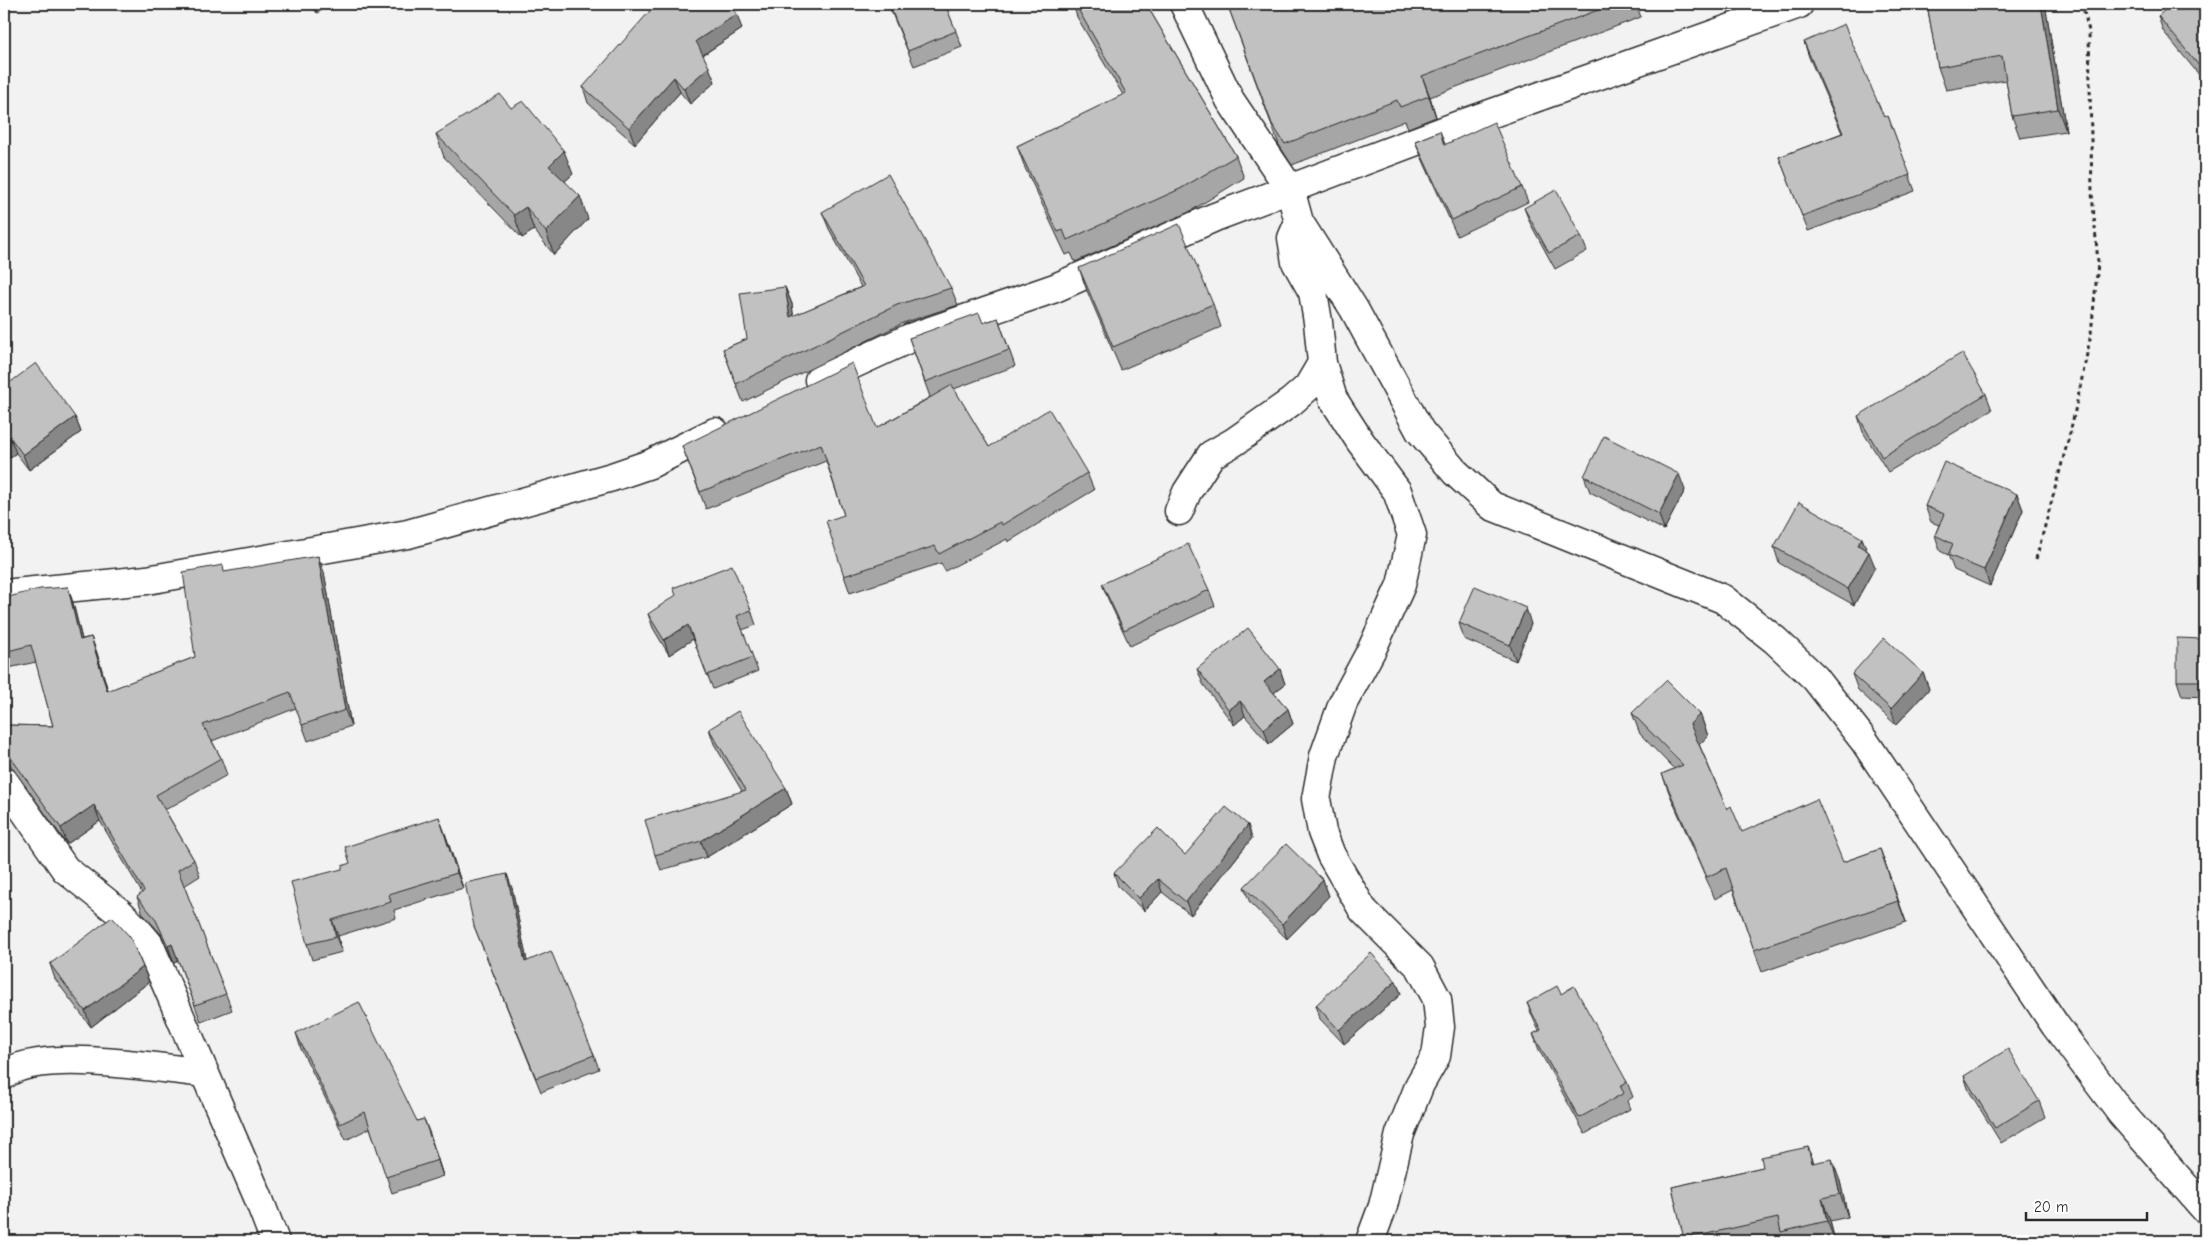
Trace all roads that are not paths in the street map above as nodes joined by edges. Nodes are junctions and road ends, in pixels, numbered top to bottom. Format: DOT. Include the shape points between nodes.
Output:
graph roads {
  1 [pos="1184,4"];
  2 [pos="1799,4"];
  3 [pos="1290,189"];
  4 [pos="1299,222"];
  5 [pos="1322,363"];
  6 [pos="798,391"];
  7 [pos="737,421"];
  8 [pos="1179,511"];
  9 [pos="4,594"];
  10 [pos="4,781"];
  11 [pos="204,1073"];
  12 [pos="4,1075"];
  13 [pos="2194,1180"];
  14 [pos="2205,1209"];
  15 [pos="275,1241"];
  16 [pos="1370,1241"];
  1 -- 3 [label="street" via="1230,100"];
  2 -- 3 [label="street"];
  3 -- 4 [label="street"];
  3 -- 6 [label="street" via="1215,217 1055,288 910,338"];
  4 -- 5 [label="street" via="1292,238 1296,262 1313,292"];
  4 -- 13 [label="street" via="1354,309 1420,431 1455,472 1492,506 1723,599 1775,640 1815,678 1865,742 2055,1026 2161,1160"];
  5 -- 8 [label="street" via="1308,387 1291,402 1211,455"];
  5 -- 16 [label="street" via="1333,399 1397,491 1412,535 1402,585 1343,703 1324,756 1316,799 1318,814 1332,855 1363,910 1420,966 1437,999 1440,1027 1436,1056 1420,1084 1400,1134 1384,1206"];
  7 -- 9 [label="street" via="650,464 408,534 147,580"];
  10 -- 11 [label="street" via="65,869 120,913 148,944"];
  11 -- 12 [label="street" via="61,1060 21,1065"];
  11 -- 15 [label="street"];
  13 -- 14 [label="street"];
}
